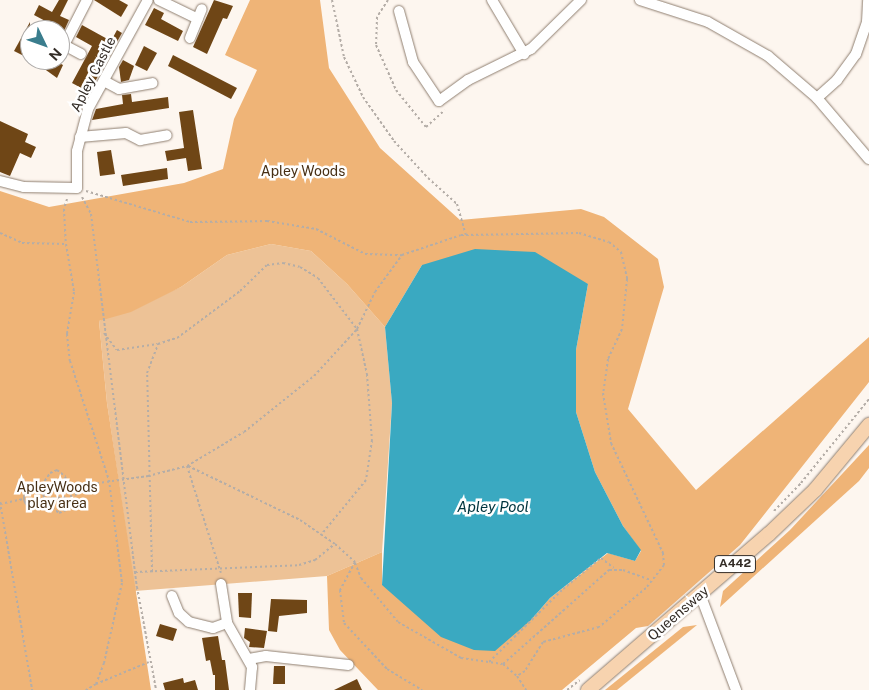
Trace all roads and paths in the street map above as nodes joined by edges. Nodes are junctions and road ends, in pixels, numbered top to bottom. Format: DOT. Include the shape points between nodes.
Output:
graph roads {
  1 [pos="87,0"];
  2 [pos="148,0"];
  3 [pos="159,0"];
  4 [pos="332,0"];
  5 [pos="388,0"];
  6 [pos="492,0"];
  7 [pos="581,0"];
  8 [pos="640,0"];
  9 [pos="868,0"];
  10 [pos="399,11"];
  11 [pos="190,38"];
  12 [pos="81,54"];
  13 [pos="524,54"];
  14 [pos="104,80"];
  15 [pos="152,83"];
  16 [pos="818,98"];
  17 [pos="446,109"];
  18 [pos="167,135"];
  19 [pos="80,136"];
  20 [pos="869,159"];
  21 [pos="0,181"];
  22 [pos="74,188"];
  23 [pos="0,233"];
  24 [pos="466,235"];
  25 [pos="66,244"];
  26 [pos="402,255"];
  27 [pos="357,329"];
  28 [pos="104,333"];
  29 [pos="158,344"];
  30 [pos="869,398"];
  31 [pos="869,425"];
  32 [pos="187,466"];
  33 [pos="148,476"];
  34 [pos="124,478"];
  35 [pos="109,480"];
  36 [pos="63,483"];
  37 [pos="77,486"];
  38 [pos="39,489"];
  39 [pos="44,494"];
  40 [pos="65,497"];
  41 [pos="24,498"];
  42 [pos="44,501"];
  43 [pos="0,503"];
  44 [pos="771,514"];
  45 [pos="321,535"];
  46 [pos="335,544"];
  47 [pos="355,562"];
  48 [pos="614,568"];
  49 [pos="221,569"];
  50 [pos="136,572"];
  51 [pos="152,572"];
  52 [pos="651,581"];
  53 [pos="221,584"];
  54 [pos="700,594"];
  55 [pos="172,596"];
  56 [pos="227,623"];
  57 [pos="249,659"];
  58 [pos="150,661"];
  59 [pos="487,663"];
  60 [pos="504,664"];
  61 [pos="349,665"];
  62 [pos="517,676"];
  63 [pos="96,684"];
  64 [pos="585,684"];
  65 [pos="32,690"];
  66 [pos="86,690"];
  67 [pos="156,690"];
  68 [pos="250,690"];
  69 [pos="422,690"];
  70 [pos="526,690"];
  71 [pos="568,690"];
  72 [pos="736,690"];
  1 -- 12 [label="street" via="64,45"];
  2 -- 14 [label="street, Apley Castle"];
  3 -- 11 [label="street" via="200,14"];
  4 -- 24 [label="path" via="344,57 363,97 394,141 457,204"];
  5 -- 17 [label="path" via="377,17 376,45 396,90 426,127"];
  6 -- 13 [label="street"];
  7 -- 13 [label="street"];
  8 -- 16 [label="street" via="692,16 735,36 780,65"];
  9 -- 16 [label="street" via="868,22 856,54 846,70"];
  10 -- 13 [label="street" via="413,62 439,101 468,80"];
  14 -- 15 [label="street" via="119,89"];
  14 -- 19 [label="street, Apley Castle" via="88,109"];
  16 -- 20 [label="street"];
  18 -- 19 [label="street" via="140,140 126,133"];
  19 -- 22 [label="street, Apley Castle"];
  21 -- 22 [label="street" via="24,187"];
  22 -- 25 [label="path" via="64,209"];
  22 -- 26 [label="path" via="190,222 267,221 287,224 316,229 365,254"];
  22 -- 28 [label="path" via="91,214"];
  23 -- 25 [label="path" via="22,243"];
  24 -- 26 [label="path"];
  24 -- 52 [label="path" via="579,233 609,242 621,252 627,279 622,329 608,359 603,393 611,443 663,553 664,565"];
  25 -- 35 [label="path" via="74,292 67,334 70,361"];
  26 -- 27 [label="path" via="374,292"];
  27 -- 29 [label="path" via="318,278 300,267 284,263 267,266 192,328"];
  27 -- 32 [label="path" via="306,382 244,432"];
  27 -- 45 [label="path" via="363,347 372,424 366,480"];
  28 -- 29 [label="path" via="117,350"];
  28 -- 34 [label="path"];
  29 -- 33 [label="path" via="147,373 151,420"];
  30 -- 44 [label="path" via="801,483"];
  31 -- 54 [label="main road, Queensway / A442" via="815,490"];
  32 -- 33 [label="path"];
  32 -- 45 [label="path" via="300,520"];
  32 -- 49 [label="path"];
  33 -- 34 [label="path"];
  33 -- 51 [label="path"];
  34 -- 35 [label="path"];
  34 -- 50 [label="path"];
  35 -- 37 [label="path"];
  35 -- 63 [label="path" via="122,583 112,638"];
  36 -- 37 [label="path"];
  36 -- 38 [label="path" via="66,477 57,470 50,473"];
  36 -- 39 [label="path"];
  37 -- 40 [label="path" via="77,494 73,498"];
  38 -- 39 [label="path"];
  38 -- 41 [label="path" via="28,489"];
  39 -- 42 [label="path"];
  40 -- 42 [label="path"];
  40 -- 42 [label="path" via="71,508 67,512 58,513"];
  41 -- 42 [label="path" via="32,508"];
  41 -- 43 [label="path"];
  43 -- 65 [label="path"];
  45 -- 46 [label="path"];
  46 -- 47 [label="path"];
  46 -- 49 [label="path" via="315,560 299,565"];
  47 -- 59 [label="path" via="361,578 398,622 461,658"];
  47 -- 69 [label="path" via="340,590 344,623 387,669"];
  48 -- 52 [label="path"];
  48 -- 59 [label="path" via="601,558 563,589"];
  48 -- 60 [label="path"];
  49 -- 51 [label="path"];
  49 -- 53 [label="path"];
  50 -- 51 [label="path"];
  50 -- 58 [label="path"];
  52 -- 62 [label="path" via="599,627 544,642 526,671"];
  53 -- 56 [label="street"];
  54 -- 64 [label="main road, Queensway / A442"];
  54 -- 72 [label="street"];
  55 -- 56 [label="street" via="179,613 189,622 214,628"];
  56 -- 57 [label="street"];
  57 -- 61 [label="street" via="266,656"];
  57 -- 68 [label="street" via="252,667"];
  58 -- 63 [label="path"];
  58 -- 67 [label="path"];
  59 -- 60 [label="path"];
  60 -- 62 [label="path"];
  62 -- 70 [label="path"];
  63 -- 66 [label="path"];
  64 -- 71 [label="path"];
}
